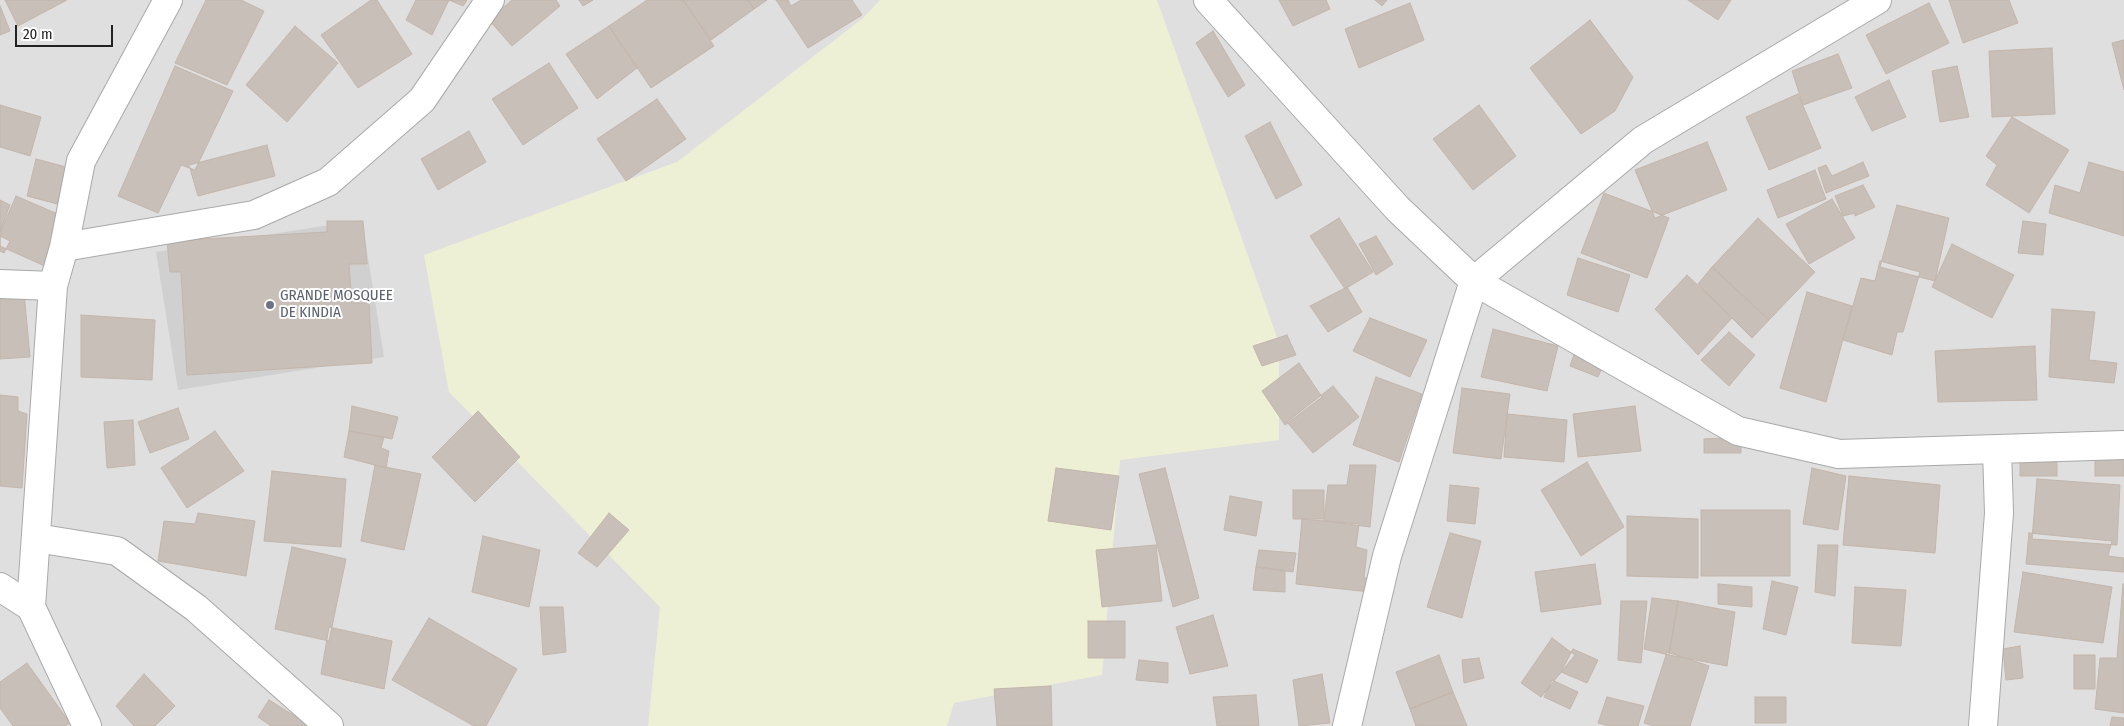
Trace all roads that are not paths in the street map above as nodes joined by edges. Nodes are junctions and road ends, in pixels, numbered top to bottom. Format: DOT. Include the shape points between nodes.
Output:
graph roads {
  1 [pos="168,0"];
  2 [pos="490,0"];
  3 [pos="1208,0"];
  4 [pos="1877,0"];
  5 [pos="64,247"];
  6 [pos="1474,281"];
  7 [pos="0,284"];
  8 [pos="53,286"];
  9 [pos="2124,445"];
  10 [pos="1997,450"];
  11 [pos="36,538"];
  12 [pos="0,587"];
  13 [pos="31,607"];
  14 [pos="87,726"];
  15 [pos="329,726"];
  16 [pos="1347,726"];
  17 [pos="1983,726"];
  1 -- 5 [label="street" via="81,161"];
  2 -- 5 [label="street" via="422,100 328,182 254,215"];
  3 -- 6 [label="street" via="1398,209"];
  4 -- 6 [label="street" via="1643,140"];
  5 -- 8 [label="street"];
  6 -- 10 [label="street" via="1738,431 1840,454"];
  6 -- 16 [label="street" via="1387,556"];
  7 -- 8 [label="street"];
  8 -- 11 [label="street"];
  9 -- 10 [label="street"];
  10 -- 17 [label="street" via="2000,514"];
  11 -- 13 [label="street"];
  11 -- 15 [label="street" via="117,551 196,608"];
  12 -- 13 [label="street"];
  13 -- 14 [label="street"];
}
